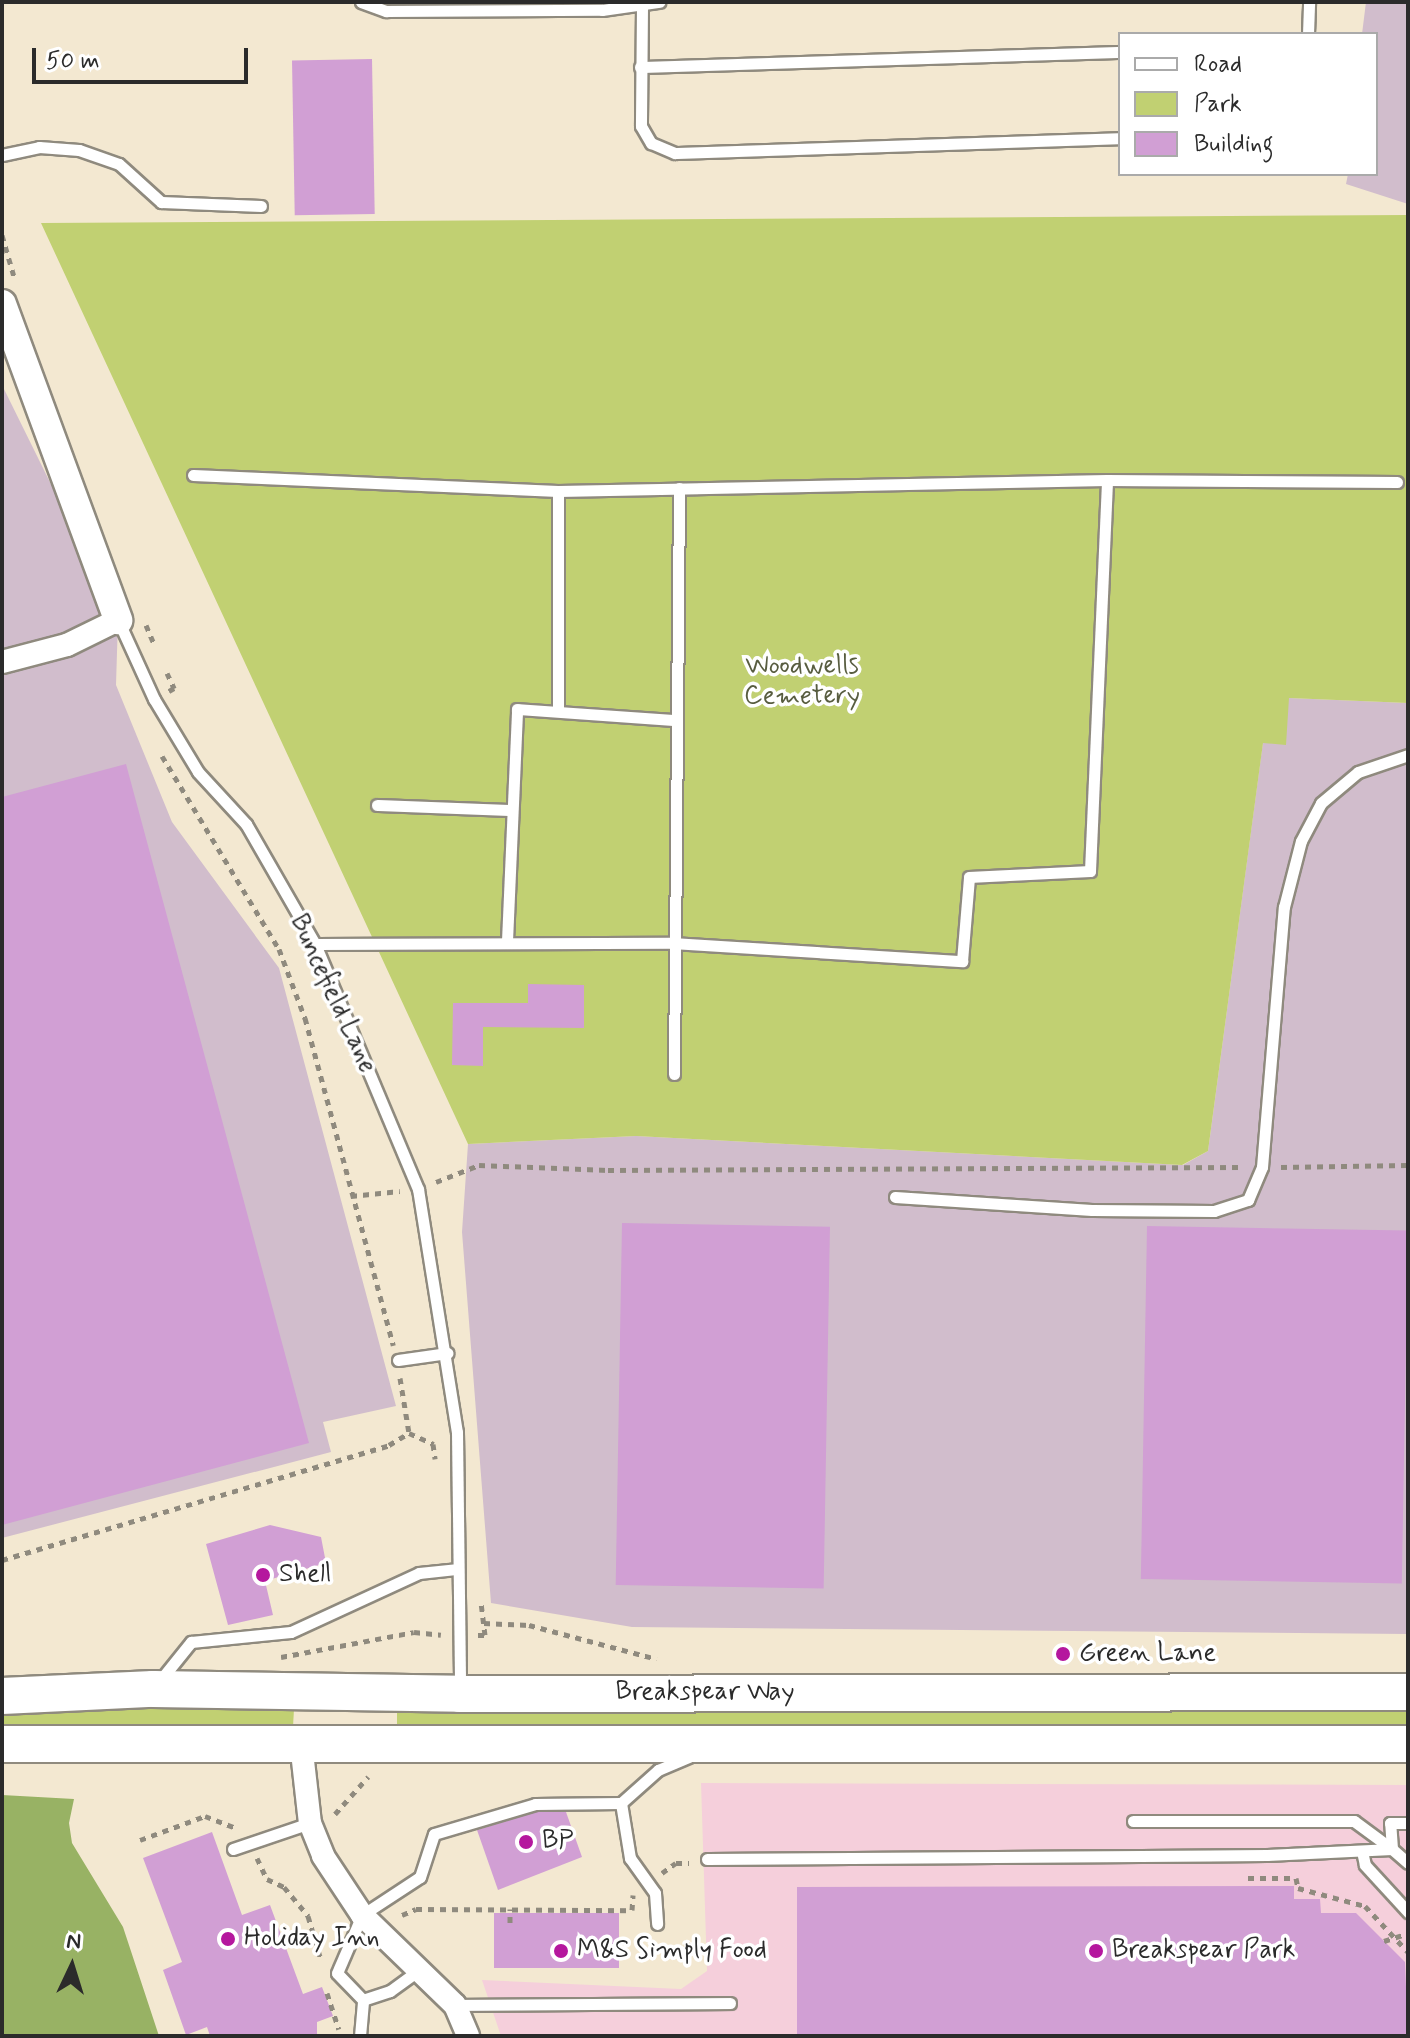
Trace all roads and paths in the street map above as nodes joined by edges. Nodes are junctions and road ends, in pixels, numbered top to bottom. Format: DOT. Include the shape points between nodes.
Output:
graph roads {
  1 [pos="361,2"];
  2 [pos="659,2"];
  3 [pos="1309,2"];
  4 [pos="642,6"];
  5 [pos="1308,32"];
  6 [pos="1118,52"];
  7 [pos="640,67"];
  8 [pos="1118,138"];
  9 [pos="2,155"];
  10 [pos="261,206"];
  11 [pos="2,304"];
  12 [pos="193,475"];
  13 [pos="1107,480"];
  14 [pos="1397,482"];
  15 [pos="679,488"];
  16 [pos="558,491"];
  17 [pos="118,620"];
  18 [pos="2,662"];
  19 [pos="558,709"];
  20 [pos="675,720"];
  21 [pos="158,747"];
  22 [pos="1408,755"];
  23 [pos="377,805"];
  24 [pos="510,810"];
  25 [pos="507,941"];
  26 [pos="672,943"];
  27 [pos="315,944"];
  28 [pos="674,1074"];
  29 [pos="1408,1165"];
  30 [pos="1262,1167"];
  31 [pos="418,1189"];
  32 [pos="351,1196"];
  33 [pos="895,1197"];
  34 [pos="448,1353"];
  35 [pos="398,1360"];
  36 [pos="409,1433"];
  37 [pos="433,1444"];
  38 [pos="2,1560"];
  39 [pos="456,1569"];
  40 [pos="440,1635"];
  41 [pos="318,1651"];
  42 [pos="153,1689"];
  43 [pos="1408,1692"];
  44 [pos="460,1694"];
  45 [pos="2,1696"];
  46 [pos="723,1742"];
  47 [pos="301,1743"];
  48 [pos="2,1744"];
  49 [pos="1408,1744"];
  50 [pos="380,1771"];
  51 [pos="621,1803"];
  52 [pos="1133,1821"];
  53 [pos="1408,1823"];
  54 [pos="312,1829"];
  55 [pos="140,1840"];
  56 [pos="251,1843"];
  57 [pos="233,1849"];
  58 [pos="1392,1849"];
  59 [pos="1362,1851"];
  60 [pos="707,1859"];
  61 [pos="1408,1863"];
  62 [pos="1232,1878"];
  63 [pos="649,1881"];
  64 [pos="510,1909"];
  65 [pos="1408,1912"];
  66 [pos="362,1915"];
  67 [pos="510,1923"];
  68 [pos="657,1924"];
  69 [pos="1408,1933"];
  70 [pos="382,1934"];
  71 [pos="1394,1937"];
  72 [pos="1384,1941"];
  73 [pos="1408,1952"];
  74 [pos="338,1967"];
  75 [pos="419,1970"];
  76 [pos="325,1989"];
  77 [pos="363,2000"];
  78 [pos="730,2003"];
  79 [pos="455,2005"];
  80 [pos="342,2036"];
  81 [pos="360,2036"];
  82 [pos="468,2036"];
  1 -- 4 [label="lane" via="386,11"];
  2 -- 4 [label="lane"];
  3 -- 5 [label="lane"];
  4 -- 7 [label="lane"];
  6 -- 7 [label="lane"];
  7 -- 8 [label="lane" via="641,126 651,143 675,153"];
  9 -- 10 [label="lane" via="39,147 79,150 119,164 161,202"];
  11 -- 17 [label="street, Buncefield Lane"];
  12 -- 16 [label="lane"];
  13 -- 14 [label="lane"];
  13 -- 15 [label="lane"];
  13 -- 26 [label="lane" via="1090,871 969,877 962,961"];
  15 -- 16 [label="lane"];
  15 -- 20 [label="lane"];
  16 -- 19 [label="lane"];
  17 -- 18 [label="street" via="67,645"];
  17 -- 27 [label="lane, Buncefield Lane" via="154,699 198,772 246,824"];
  19 -- 20 [label="lane"];
  19 -- 24 [label="lane" via="517,709"];
  20 -- 26 [label="lane"];
  21 -- 32 [label="path, Buncefield Lane" via="200,826 279,949 305,1018"];
  22 -- 30 [label="lane" via="1358,772 1321,803 1301,841 1284,907"];
  23 -- 24 [label="lane"];
  24 -- 25 [label="lane"];
  25 -- 26 [label="lane"];
  25 -- 27 [label="lane"];
  26 -- 28 [label="lane"];
  27 -- 31 [label="lane, Buncefield Lane"];
  29 -- 30 [label="path"];
  30 -- 31 [label="path" via="608,1170 479,1165"];
  30 -- 33 [label="lane" via="1248,1200 1214,1211 1092,1210"];
  31 -- 32 [label="path"];
  31 -- 34 [label="lane, Buncefield Lane"];
  32 -- 35 [label="path, Buncefield Lane"];
  34 -- 35 [label="lane"];
  34 -- 39 [label="lane, Buncefield Lane" via="459,1488"];
  35 -- 36 [label="path, Buncefield Lane"];
  36 -- 37 [label="path"];
  36 -- 38 [label="path" via="389,1445"];
  39 -- 42 [label="lane" via="419,1573 291,1632 191,1642"];
  39 -- 44 [label="lane, Buncefield Lane"];
  40 -- 41 [label="path" via="414,1632"];
  42 -- 44 [label="main road, Breakspear Way"];
  42 -- 45 [label="main road, Breakspear Way"];
  43 -- 44 [label="main road, Breakspear Way"];
  46 -- 47 [label="main road, Breakspear Way"];
  46 -- 49 [label="main road, Breakspear Way"];
  46 -- 51 [label="lane" via="658,1770"];
  47 -- 48 [label="main road, Breakspear Way"];
  47 -- 54 [label="street"];
  50 -- 54 [label="path"];
  51 -- 63 [label="lane" via="635,1873"];
  51 -- 66 [label="lane" via="535,1804 434,1834 420,1877"];
  52 -- 58 [label="lane" via="1354,1821"];
  53 -- 58 [label="lane" via="1390,1823"];
  54 -- 56 [label="lane"];
  54 -- 66 [label="street"];
  55 -- 56 [label="path" via="211,1816 240,1830"];
  56 -- 57 [label="lane"];
  56 -- 74 [label="path" via="267,1879 284,1887 308,1916 321,1965"];
  58 -- 59 [label="lane"];
  58 -- 61 [label="lane"];
  59 -- 60 [label="lane"];
  59 -- 65 [label="lane" via="1365,1865"];
  60 -- 63 [label="path" via="676,1863"];
  62 -- 71 [label="path" via="1296,1878 1298,1888 1365,1906"];
  63 -- 64 [label="path" via="633,1890 632,1910"];
  63 -- 68 [label="lane"];
  64 -- 67 [label="path"];
  64 -- 70 [label="path" via="416,1909 394,1919"];
  66 -- 70 [label="street"];
  66 -- 74 [label="lane"];
  69 -- 71 [label="path"];
  70 -- 75 [label="street"];
  71 -- 72 [label="path"];
  71 -- 73 [label="path"];
  74 -- 77 [label="lane" via="337,1973"];
  75 -- 77 [label="lane" via="390,1991"];
  75 -- 79 [label="street"];
  76 -- 80 [label="path"];
  77 -- 81 [label="lane"];
  78 -- 79 [label="lane"];
  79 -- 82 [label="street"];
}
